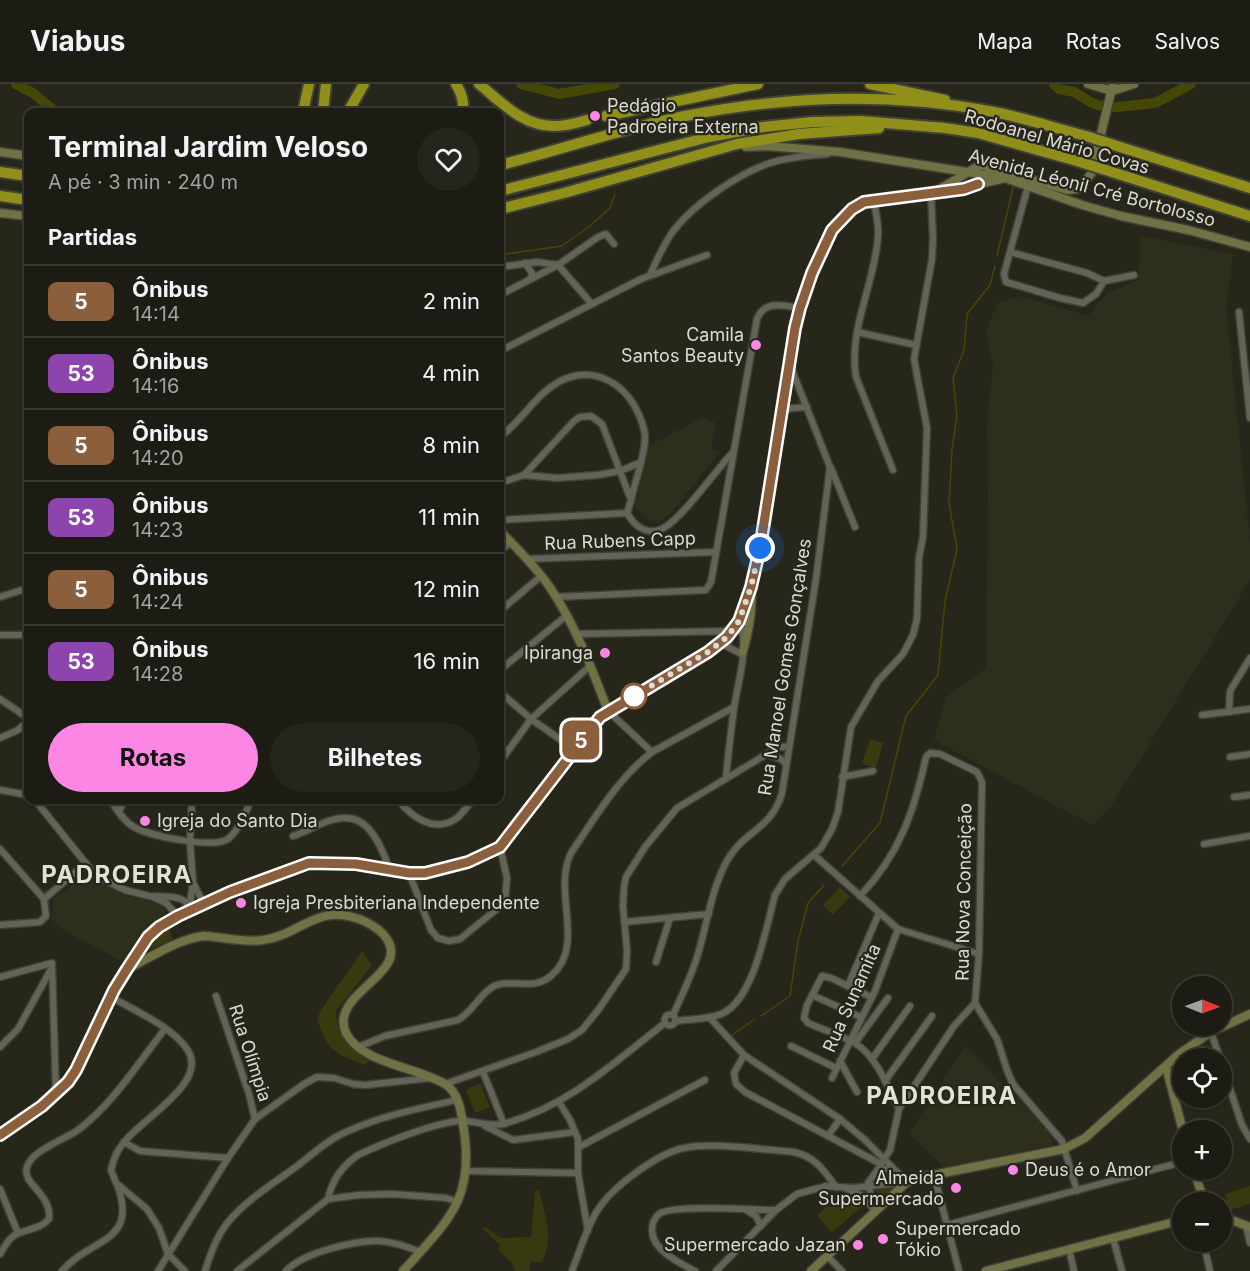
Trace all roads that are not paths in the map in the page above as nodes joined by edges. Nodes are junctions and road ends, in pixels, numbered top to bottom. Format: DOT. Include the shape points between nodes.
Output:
graph roads {
  1 [pos="309,84"];
  2 [pos="321,84"];
  3 [pos="326,84"];
  4 [pos="364,84"];
  5 [pos="456,84"];
  6 [pos="479,84"];
  7 [pos="758,84"];
  8 [pos="870,84"];
  9 [pos="1088,84"];
  10 [pos="1134,84"];
  11 [pos="1112,87"];
  12 [pos="304,108"];
  13 [pos="322,108"];
  14 [pos="323,108"];
  15 [pos="350,108"];
  16 [pos="464,108"];
  17 [pos="989,111"];
  18 [pos="606,116"];
  19 [pos="587,120"];
  20 [pos="916,125"];
  21 [pos="0,152"];
  22 [pos="710,152"];
  23 [pos="840,153"];
  24 [pos="24,155"];
  25 [pos="504,164"];
  26 [pos="0,172"];
  27 [pos="969,172"];
  28 [pos="1091,174"];
  29 [pos="24,175"];
  30 [pos="1005,178"];
  31 [pos="978,184"];
  32 [pos="1028,186"];
  33 [pos="1250,188"];
  34 [pos="504,189"];
  35 [pos="564,193"];
  36 [pos="932,193"];
  37 [pos="0,196"];
  38 [pos="1056,196"];
  39 [pos="24,199"];
  40 [pos="873,199"];
  41 [pos="504,208"];
  42 [pos="0,213"];
  43 [pos="504,214"];
  44 [pos="24,216"];
  45 [pos="1250,216"];
  46 [pos="614,244"];
  47 [pos="1250,247"];
  48 [pos="1010,252"];
  49 [pos="707,255"];
  50 [pos="525,263"];
  51 [pos="558,265"];
  52 [pos="504,266"];
  53 [pos="650,275"];
  54 [pos="1134,275"];
  55 [pos="531,279"];
  56 [pos="1104,281"];
  57 [pos="504,293"];
  58 [pos="591,303"];
  59 [pos="800,308"];
  60 [pos="1239,312"];
  61 [pos="857,332"];
  62 [pos="916,345"];
  63 [pos="504,349"];
  64 [pos="789,364"];
  65 [pos="1249,396"];
  66 [pos="807,407"];
  67 [pos="782,409"];
  68 [pos="1250,418"];
  69 [pos="504,433"];
  70 [pos="734,451"];
  71 [pos="639,464"];
  72 [pos="830,467"];
  73 [pos="893,470"];
  74 [pos="620,471"];
  75 [pos="524,474"];
  76 [pos="504,482"];
  77 [pos="631,500"];
  78 [pos="627,513"];
  79 [pos="504,520"];
  80 [pos="855,527"];
  81 [pos="504,535"];
  82 [pos="511,542"];
  83 [pos="504,548"];
  84 [pos="716,552"];
  85 [pos="526,559"];
  86 [pos="541,576"];
  87 [pos="751,587"];
  88 [pos="24,589"];
  89 [pos="0,597"];
  90 [pos="555,597"];
  91 [pos="504,608"];
  92 [pos="566,616"];
  93 [pos="739,621"];
  94 [pos="732,631"];
  95 [pos="575,634"];
  96 [pos="0,635"];
  97 [pos="24,635"];
  98 [pos="721,643"];
  99 [pos="743,653"];
  100 [pos="1250,658"];
  101 [pos="590,666"];
  102 [pos="504,667"];
  103 [pos="504,695"];
  104 [pos="0,699"];
  105 [pos="734,707"];
  106 [pos="1250,709"];
  107 [pos="608,711"];
  108 [pos="1229,712"];
  109 [pos="1202,715"];
  110 [pos="24,716"];
  111 [pos="531,719"];
  112 [pos="24,723"];
  113 [pos="0,738"];
  114 [pos="789,746"];
  115 [pos="574,750"];
  116 [pos="652,752"];
  117 [pos="767,754"];
  118 [pos="1250,754"];
  119 [pos="504,756"];
  120 [pos="1230,757"];
  121 [pos="786,764"];
  122 [pos="873,771"];
  123 [pos="842,777"];
  124 [pos="726,778"];
  125 [pos="0,790"];
  126 [pos="24,794"];
  127 [pos="1250,795"];
  128 [pos="1234,797"];
  129 [pos="38,804"];
  130 [pos="113,804"];
  131 [pos="122,804"];
  132 [pos="192,804"];
  133 [pos="249,804"];
  134 [pos="402,804"];
  135 [pos="469,804"];
  136 [pos="119,812"];
  137 [pos="293,836"];
  138 [pos="1250,836"];
  139 [pos="190,841"];
  140 [pos="1204,844"];
  141 [pos="500,847"];
  142 [pos="0,849"];
  143 [pos="814,855"];
  144 [pos="85,864"];
  145 [pos="388,869"];
  146 [pos="409,873"];
  147 [pos="193,883"];
  148 [pos="149,896"];
  149 [pos="860,897"];
  150 [pos="44,898"];
  151 [pos="204,904"];
  152 [pos="189,910"];
  153 [pos="879,913"];
  154 [pos="709,914"];
  155 [pos="178,916"];
  156 [pos="670,918"];
  157 [pos="624,922"];
  158 [pos="0,925"];
  159 [pos="898,929"];
  160 [pos="979,954"];
  161 [pos="656,962"];
  162 [pos="52,966"];
  163 [pos="127,969"];
  164 [pos="0,977"];
  165 [pos="848,986"];
  166 [pos="812,995"];
  167 [pos="216,996"];
  168 [pos="111,997"];
  169 [pos="872,997"];
  170 [pos="888,998"];
  171 [pos="975,1003"];
  172 [pos="909,1006"];
  173 [pos="1250,1014"];
  174 [pos="932,1016"];
  175 [pos="709,1017"];
  176 [pos="861,1017"];
  177 [pos="674,1018"];
  178 [pos="1232,1022"];
  179 [pos="165,1029"];
  180 [pos="1205,1036"];
  181 [pos="852,1042"];
  182 [pos="1,1045"];
  183 [pos="791,1046"];
  184 [pos="358,1047"];
  185 [pos="744,1055"];
  186 [pos="872,1059"];
  187 [pos="838,1064"];
  188 [pos="1166,1067"];
  189 [pos="483,1072"];
  190 [pos="431,1078"];
  191 [pos="832,1078"];
  192 [pos="705,1080"];
  193 [pos="885,1081"];
  194 [pos="445,1084"];
  195 [pos="857,1092"];
  196 [pos="56,1094"];
  197 [pos="1232,1096"];
  198 [pos="457,1100"];
  199 [pos="560,1102"];
  200 [pos="899,1109"];
  201 [pos="255,1119"];
  202 [pos="840,1119"];
  203 [pos="1180,1120"];
  204 [pos="463,1121"];
  205 [pos="505,1123"];
  206 [pos="479,1124"];
  207 [pos="575,1132"];
  208 [pos="0,1135"];
  209 [pos="503,1136"];
  210 [pos="828,1136"];
  211 [pos="1250,1139"];
  212 [pos="124,1142"];
  213 [pos="579,1147"];
  214 [pos="873,1148"];
  215 [pos="1064,1149"];
  216 [pos="866,1156"];
  217 [pos="228,1158"];
  218 [pos="881,1164"];
  219 [pos="1172,1165"];
  220 [pos="896,1170"];
  221 [pos="466,1171"];
  222 [pos="578,1173"];
  223 [pos="934,1175"];
  224 [pos="907,1182"];
  225 [pos="116,1183"];
  226 [pos="867,1186"];
  227 [pos="836,1187"];
  228 [pos="844,1188"];
  229 [pos="0,1189"];
  230 [pos="1077,1191"];
  231 [pos="328,1199"];
  232 [pos="458,1202"];
  233 [pos="879,1209"];
  234 [pos="746,1210"];
  235 [pos="776,1210"];
  236 [pos="1232,1219"];
  237 [pos="1172,1223"];
  238 [pos="947,1225"];
  239 [pos="760,1226"];
  240 [pos="1248,1226"];
  241 [pos="18,1233"];
  242 [pos="588,1233"];
  243 [pos="1113,1238"];
  244 [pos="1250,1244"];
  245 [pos="1069,1249"];
  246 [pos="420,1252"];
  247 [pos="1205,1252"];
  248 [pos="0,1254"];
  249 [pos="168,1254"];
  250 [pos="827,1256"];
  251 [pos="1013,1268"];
  252 [pos="62,1271"];
  253 [pos="158,1271"];
  254 [pos="185,1271"];
  255 [pos="205,1271"];
  256 [pos="237,1271"];
  257 [pos="286,1271"];
  258 [pos="403,1271"];
  259 [pos="572,1271"];
  260 [pos="695,1271"];
  261 [pos="716,1271"];
  262 [pos="811,1271"];
  263 [pos="842,1271"];
  264 [pos="959,1271"];
  265 [pos="986,1271"];
  266 [pos="1074,1271"];
  267 [pos="1122,1271"];
  268 [pos="1210,1271"];
  1 -- 12 [label="highway"];
  2 -- 13 [label="highway"];
  3 -- 14 [label="highway"];
  4 -- 15 [label="highway"];
  5 -- 16 [label="highway"];
  6 -- 19 [label="highway" via="531,123 557,127"];
  7 -- 18 [label="highway"];
  8 -- 17 [label="highway"];
  9 -- 11 [label="main road"];
  10 -- 11 [label="main road"];
  11 -- 28 [label="main road"];
  17 -- 25 [label="highway, Rodoanel Mário Covas" via="901,100 842,98 760,103 683,117"];
  17 -- 33 [label="highway, Rodoanel Mário Covas, bridge" via="1086,136"];
  20 -- 22 [label="highway" via="799,134"];
  20 -- 34 [label="highway, Rodoanel Mário Covas" via="834,121 763,127 699,139"];
  20 -- 45 [label="highway, Rodoanel Mário Covas, bridge" via="978,133"];
  21 -- 24 [label="main road"];
  22 -- 23 [label="main road, Avenida Léonil Cré Bortolosso" via="767,146"];
  22 -- 35 [label="highway"];
  23 -- 27 [label="main road, Avenida Léonil Cré Bortolosso"];
  23 -- 53 [label="street" via="776,162 731,183 672,233"];
  26 -- 29 [label="highway"];
  27 -- 28 [label="main road" via="975,166 985,166 1066,190 1082,186"];
  27 -- 30 [label="main road, Avenida Léonil Cré Bortolosso"];
  27 -- 31 [label="main road" via="969,181"];
  27 -- 36 [label="main road"];
  28 -- 38 [label="main road" via="1081,193"];
  30 -- 31 [label="main road"];
  30 -- 32 [label="main road, Avenida Léonil Cré Bortolosso"];
  31 -- 36 [label="main road"];
  32 -- 38 [label="main road, Avenida Léonil Cré Bortolosso"];
  32 -- 48 [label="street"];
  35 -- 41 [label="highway"];
  35 -- 43 [label="highway"];
  36 -- 40 [label="main road"];
  36 -- 62 [label="street" via="932,259"];
  37 -- 39 [label="highway"];
  38 -- 47 [label="main road, Avenida Léonil Cré Bortolosso"];
  40 -- 59 [label="main road" via="858,205 832,230"];
  40 -- 61 [label="street" via="879,235"];
  42 -- 44 [label="main road"];
  46 -- 51 [label="street" via="606,234 597,237"];
  48 -- 56 [label="street"];
  48 -- 56 [label="street" via="1004,277 1014,286 1083,303"];
  49 -- 53 [label="street"];
  50 -- 51 [label="street"];
  50 -- 52 [label="street"];
  50 -- 55 [label="street"];
  51 -- 55 [label="street"];
  51 -- 58 [label="street"];
  53 -- 58 [label="street"];
  54 -- 56 [label="street"];
  55 -- 57 [label="street"];
  58 -- 63 [label="street"];
  59 -- 64 [label="main road"];
  59 -- 70 [label="street" via="771,306 760,311"];
  60 -- 65 [label="street"];
  61 -- 62 [label="street"];
  61 -- 73 [label="street" via="856,377"];
  62 -- 123 [label="street" via="915,370 927,428 917,619 909,645 878,681 851,727"];
  64 -- 66 [label="street, Rua Manoel Gomes Gonçalves"];
  64 -- 67 [label="main road"];
  65 -- 68 [label="street"];
  66 -- 67 [label="street"];
  66 -- 72 [label="street, Rua Manoel Gomes Gonçalves"];
  67 -- 87 [label="main road"];
  69 -- 71 [label="street" via="549,388 564,379 595,375 620,386 635,407 645,433"];
  70 -- 78 [label="street" via="662,528 640,528"];
  70 -- 84 [label="street"];
  71 -- 74 [label="street"];
  71 -- 77 [label="street"];
  72 -- 80 [label="street"];
  72 -- 114 [label="street, Rua Manoel Gomes Gonçalves"];
  74 -- 75 [label="street" via="557,478"];
  74 -- 75 [label="street" via="602,424 591,416 574,421"];
  74 -- 77 [label="street"];
  75 -- 76 [label="street"];
  77 -- 78 [label="street"];
  78 -- 79 [label="street"];
  81 -- 82 [label="main road"];
  82 -- 83 [label="street"];
  82 -- 85 [label="main road"];
  84 -- 85 [label="street, Rua Rubens Capp"];
  84 -- 90 [label="street" via="711,582 703,591"];
  85 -- 86 [label="main road"];
  86 -- 90 [label="main road"];
  86 -- 91 [label="street"];
  87 -- 93 [label="main road"];
  87 -- 99 [label="main road" via="753,603"];
  88 -- 89 [label="street"];
  90 -- 92 [label="main road"];
  92 -- 95 [label="main road"];
  92 -- 102 [label="street"];
  93 -- 94 [label="main road"];
  93 -- 99 [label="street"];
  94 -- 95 [label="street"];
  94 -- 98 [label="main road"];
  95 -- 101 [label="main road"];
  96 -- 97 [label="street"];
  98 -- 99 [label="street"];
  98 -- 107 [label="main road"];
  99 -- 105 [label="street"];
  100 -- 108 [label="street" via="1230,691"];
  101 -- 107 [label="main road"];
  101 -- 111 [label="street"];
  103 -- 111 [label="street"];
  104 -- 110 [label="street"];
  105 -- 116 [label="street"];
  105 -- 124 [label="street"];
  106 -- 108 [label="street"];
  107 -- 115 [label="main road"];
  107 -- 116 [label="street"];
  108 -- 109 [label="street"];
  111 -- 115 [label="street"];
  111 -- 119 [label="street"];
  112 -- 113 [label="street"];
  114 -- 117 [label="street"];
  114 -- 121 [label="street, Rua Manoel Gomes Gonçalves"];
  115 -- 141 [label="main road"];
  116 -- 184 [label="street" via="626,776 565,864 563,886 569,935 562,962 552,976 534,984 490,988 458,1020 385,1036"];
  117 -- 121 [label="street"];
  117 -- 124 [label="street"];
  118 -- 120 [label="street"];
  121 -- 154 [label="street, Rua Manoel Gomes Gonçalves" via="779,804 727,860"];
  122 -- 123 [label="street"];
  123 -- 143 [label="street" via="832,830"];
  124 -- 157 [label="street" via="677,808 645,847 624,887"];
  125 -- 126 [label="street"];
  127 -- 128 [label="street"];
  129 -- 144 [label="street"];
  130 -- 136 [label="street"];
  131 -- 136 [label="street"];
  132 -- 139 [label="street"];
  133 -- 139 [label="street" via="228,838 219,843"];
  134 -- 135 [label="street" via="416,818 435,825 457,818"];
  136 -- 139 [label="street" via="127,823 141,830"];
  137 -- 145 [label="street" via="346,817 356,820 369,830 384,852"];
  138 -- 140 [label="street"];
  139 -- 147 [label="street"];
  141 -- 146 [label="main road" via="444,869"];
  141 -- 146 [label="street" via="508,886 503,904 454,941 438,938 431,930"];
  142 -- 150 [label="street"];
  143 -- 149 [label="street"];
  143 -- 175 [label="street" via="785,879 775,895 741,998 729,1009"];
  144 -- 148 [label="street" via="106,883"];
  144 -- 150 [label="street"];
  145 -- 146 [label="main road"];
  145 -- 151 [label="main road" via="309,863"];
  147 -- 151 [label="street"];
  147 -- 152 [label="street"];
  148 -- 152 [label="street" via="181,899"];
  148 -- 155 [label="street" via="166,903"];
  149 -- 153 [label="street"];
  149 -- 160 [label="street, Rua Nova Conceição" via="903,836 926,757 930,753 940,754 971,768 982,782"];
  150 -- 158 [label="street" via="44,920"];
  151 -- 152 [label="main road"];
  152 -- 155 [label="main road"];
  153 -- 159 [label="street"];
  153 -- 165 [label="street"];
  154 -- 156 [label="street"];
  154 -- 177 [label="street, Rua Manoel Gomes Gonçalves" via="694,969"];
  155 -- 163 [label="main road" via="148,937"];
  156 -- 157 [label="street"];
  156 -- 161 [label="street"];
  157 -- 189 [label="street" via="626,969 582,1030"];
  159 -- 160 [label="street"];
  159 -- 169 [label="street, Rua Sunamita"];
  160 -- 171 [label="street, Rua Nova Conceição"];
  162 -- 164 [label="street"];
  162 -- 182 [label="street" via="22,1022"];
  162 -- 196 [label="street"];
  163 -- 168 [label="main road"];
  163 -- 184 [label="main road" via="195,937 263,940 326,916 365,922 384,934 392,953 390,961 348,1005 342,1020 350,1040"];
  165 -- 166 [label="street" via="824,976"];
  165 -- 169 [label="street"];
  166 -- 176 [label="street"];
  166 -- 181 [label="street" via="805,1021"];
  167 -- 201 [label="street, Rua Olímpia"];
  168 -- 179 [label="street"];
  168 -- 196 [label="main road" via="76,1070"];
  169 -- 176 [label="street, Rua Sunamita"];
  170 -- 181 [label="street"];
  171 -- 200 [label="street" via="954,1026"];
  171 -- 215 [label="street" via="998,1039 1013,1084 1058,1135"];
  172 -- 186 [label="street"];
  173 -- 178 [label="main road"];
  174 -- 193 [label="street"];
  175 -- 177 [label="street"];
  175 -- 185 [label="street"];
  176 -- 181 [label="street, Rua Sunamita"];
  177 -- 199 [label="street" via="666,1016 665,1023"];
  179 -- 212 [label="street" via="188,1049 189,1075 181,1089"];
  179 -- 241 [label="street" via="92,1119 28,1164 28,1178 47,1201 49,1218 35,1229"];
  180 -- 188 [label="main road"];
  181 -- 186 [label="street"];
  181 -- 187 [label="street, Rua Sunamita"];
  183 -- 187 [label="street"];
  184 -- 190 [label="main road"];
  185 -- 202 [label="street"];
  185 -- 210 [label="street" via="734,1073 740,1088"];
  186 -- 193 [label="street"];
  187 -- 191 [label="street, Rua Sunamita"];
  187 -- 195 [label="street"];
  188 -- 203 [label="main road"];
  188 -- 215 [label="main road" via="1085,1138"];
  189 -- 194 [label="street"];
  189 -- 205 [label="street"];
  190 -- 194 [label="main road"];
  190 -- 201 [label="street" via="365,1085 317,1077"];
  192 -- 213 [label="street"];
  193 -- 200 [label="street"];
  194 -- 198 [label="main road"];
  196 -- 208 [label="main road"];
  197 -- 211 [label="street"];
  198 -- 204 [label="main road"];
  198 -- 255 [label="street" via="371,1122 330,1140 232,1219 221,1232"];
  199 -- 205 [label="street"];
  199 -- 207 [label="street"];
  200 -- 218 [label="street" via="893,1143"];
  201 -- 217 [label="street"];
  202 -- 210 [label="street"];
  202 -- 214 [label="street"];
  204 -- 206 [label="street"];
  204 -- 221 [label="main road"];
  204 -- 231 [label="street" via="425,1130 358,1155 334,1179"];
  205 -- 206 [label="street"];
  205 -- 209 [label="street" via="501,1128"];
  206 -- 209 [label="street"];
  207 -- 209 [label="street" via="524,1140"];
  207 -- 213 [label="street"];
  210 -- 216 [label="street"];
  212 -- 217 [label="street" via="140,1151"];
  212 -- 225 [label="street" via="111,1170"];
  213 -- 222 [label="street"];
  214 -- 216 [label="street"];
  214 -- 218 [label="street"];
  215 -- 223 [label="main road"];
  215 -- 230 [label="street"];
  216 -- 218 [label="street"];
  217 -- 249 [label="street"];
  218 -- 220 [label="street"];
  218 -- 220 [label="street"];
  218 -- 226 [label="street"];
  219 -- 230 [label="street"];
  220 -- 224 [label="street"];
  221 -- 222 [label="street"];
  221 -- 232 [label="main road"];
  222 -- 242 [label="street"];
  223 -- 224 [label="main road"];
  223 -- 238 [label="street"];
  224 -- 226 [label="street"];
  224 -- 233 [label="main road"];
  225 -- 249 [label="street" via="147,1209"];
  225 -- 252 [label="street" via="123,1214 119,1227"];
  226 -- 228 [label="street"];
  226 -- 233 [label="street"];
  227 -- 228 [label="street"];
  227 -- 235 [label="street" via="797,1194"];
  227 -- 242 [label="street" via="819,1164 806,1155 685,1148 629,1178 599,1207"];
  228 -- 233 [label="street"];
  229 -- 241 [label="street"];
  230 -- 238 [label="street"];
  231 -- 232 [label="street" via="393,1194"];
  231 -- 256 [label="street"];
  232 -- 246 [label="main road"];
  233 -- 250 [label="main road"];
  234 -- 235 [label="street"];
  234 -- 239 [label="street" via="756,1216"];
  234 -- 260 [label="street" via="679,1208 659,1213 652,1227 657,1244"];
  235 -- 239 [label="street"];
  236 -- 240 [label="main road"];
  237 -- 243 [label="main road"];
  238 -- 264 [label="street"];
  239 -- 261 [label="street"];
  240 -- 244 [label="street"];
  241 -- 248 [label="street"];
  242 -- 259 [label="street"];
  243 -- 245 [label="main road"];
  243 -- 267 [label="street"];
  245 -- 251 [label="main road"];
  245 -- 266 [label="street"];
  246 -- 257 [label="street" via="388,1242 355,1243 298,1260"];
  246 -- 258 [label="main road"];
  247 -- 268 [label="street"];
  249 -- 253 [label="street"];
  249 -- 254 [label="street"];
  250 -- 262 [label="main road"];
  250 -- 263 [label="street"];
  251 -- 265 [label="main road"];
}
